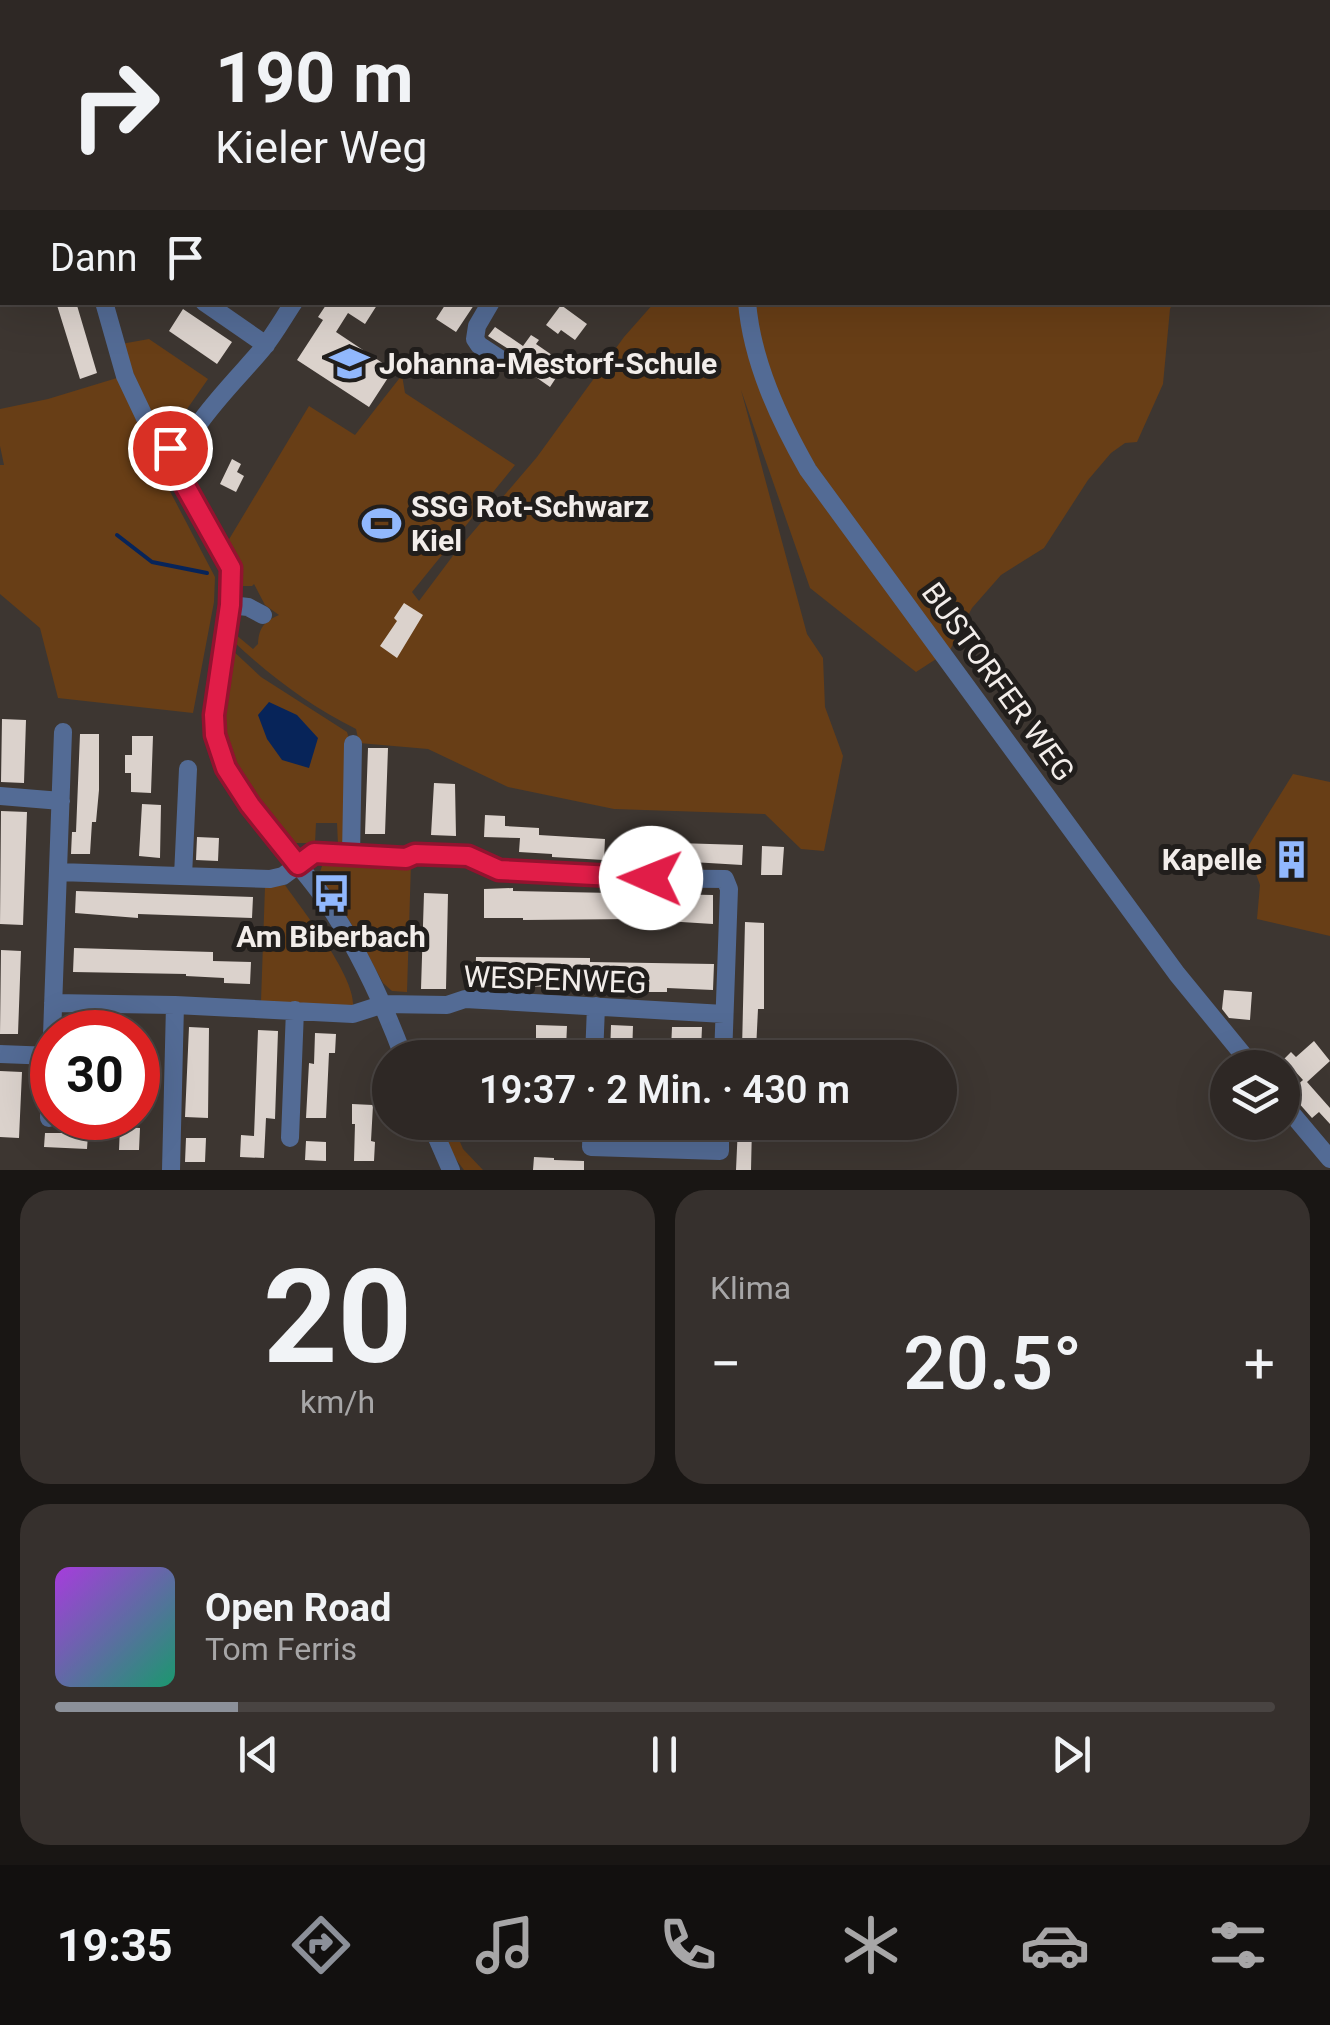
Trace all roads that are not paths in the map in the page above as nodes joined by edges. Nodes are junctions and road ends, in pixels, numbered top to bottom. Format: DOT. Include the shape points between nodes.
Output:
graph roads {
  1 [pos="105,305"];
  2 [pos="208,305"];
  3 [pos="292,305"];
  4 [pos="489,305"];
  5 [pos="748,305"];
  6 [pos="266,345"];
  7 [pos="505,362"];
  8 [pos="180,453"];
  9 [pos="230,605"];
  10 [pos="264,614"];
  11 [pos="64,732"];
  12 [pos="353,744"];
  13 [pos="188,768"];
  14 [pos="0,796"];
  15 [pos="62,800"];
  16 [pos="352,856"];
  17 [pos="298,865"];
  18 [pos="58,872"];
  19 [pos="183,876"];
  20 [pos="54,1003"];
  21 [pos="384,1004"];
  22 [pos="175,1006"];
  23 [pos="596,1006"];
  24 [pos="54,1010"];
  25 [pos="295,1010"];
  26 [pos="724,1014"];
  27 [pos="397,1040"];
  28 [pos="595,1040"];
  29 [pos="723,1040"];
  30 [pos="1239,1050"];
  31 [pos="0,1054"];
  32 [pos="30,1055"];
  33 [pos="1300,1123"];
  34 [pos="290,1138"];
  35 [pos="438,1140"];
  36 [pos="592,1140"];
  37 [pos="720,1140"];
  38 [pos="1330,1159"];
  39 [pos="171,1170"];
  40 [pos="451,1170"];
  1 -- 8 [label="street" via="125,376 153,435"];
  2 -- 6 [label="street"];
  3 -- 6 [label="street"];
  4 -- 7 [label="street" via="474,338"];
  5 -- 30 [label="street, BUSTORFER WEG" via="756,353 808,470"];
  6 -- 8 [label="street"];
  8 -- 9 [label="street" via="179,475 231,568"];
  9 -- 10 [label="street"];
  9 -- 17 [label="street" via="215,735 226,768"];
  11 -- 15 [label="street"];
  12 -- 16 [label="street"];
  13 -- 19 [label="street"];
  14 -- 15 [label="street"];
  15 -- 18 [label="street"];
  16 -- 17 [label="street" via="314,853"];
  16 -- 26 [label="street" via="468,856 499,870 724,879"];
  17 -- 19 [label="street" via="270,880"];
  17 -- 21 [label="street" via="325,899"];
  18 -- 19 [label="street"];
  18 -- 20 [label="street"];
  20 -- 22 [label="street"];
  20 -- 24 [label="street"];
  21 -- 23 [label="street, WESPENWEG" via="466,999"];
  21 -- 25 [label="street" via="353,1014"];
  21 -- 27 [label="street"];
  22 -- 25 [label="street"];
  22 -- 39 [label="street"];
  23 -- 26 [label="street, WESPENWEG"];
  23 -- 28 [label="street"];
  25 -- 34 [label="street"];
  26 -- 29 [label="street"];
  31 -- 32 [label="street"];
  33 -- 38 [label="street"];
  35 -- 40 [label="street"];
  36 -- 37 [label="street" via="592,1147 720,1151"];
}
